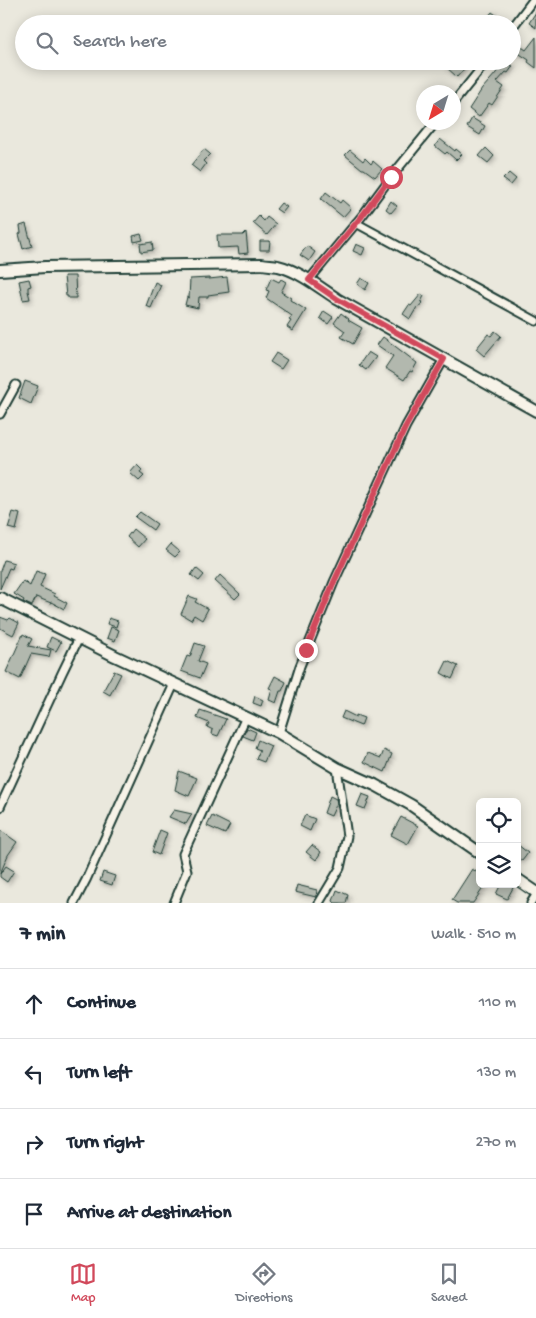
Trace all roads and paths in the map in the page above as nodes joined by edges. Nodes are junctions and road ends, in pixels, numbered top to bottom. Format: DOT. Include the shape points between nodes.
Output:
graph roads {
  1 [pos="533,0"];
  2 [pos="521,16"];
  3 [pos="480,70"];
  4 [pos="461,93"];
  5 [pos="429,130"];
  6 [pos="356,223"];
  7 [pos="0,270"];
  8 [pos="309,280"];
  9 [pos="536,321"];
  10 [pos="444,359"];
  11 [pos="16,385"];
  12 [pos="536,411"];
  13 [pos="0,414"];
  14 [pos="0,598"];
  15 [pos="79,638"];
  16 [pos="174,684"];
  17 [pos="246,718"];
  18 [pos="279,733"];
  19 [pos="338,768"];
  20 [pos="0,806"];
  21 [pos="476,850"];
  22 [pos="521,882"];
  23 [pos="536,893"];
  24 [pos="74,903"];
  25 [pos="174,903"];
  26 [pos="319,903"];
  27 [pos="531,903"];
  1 -- 2 [label="street"];
  3 -- 4 [label="street"];
  5 -- 6 [label="street"];
  6 -- 8 [label="street"];
  6 -- 9 [label="street"];
  7 -- 8 [label="street" via="262,264 290,270"];
  8 -- 10 [label="street"];
  10 -- 12 [label="street"];
  10 -- 18 [label="street" via="406,426 334,582 300,666"];
  11 -- 13 [label="street"];
  14 -- 15 [label="street"];
  15 -- 16 [label="street"];
  15 -- 20 [label="street"];
  16 -- 17 [label="street"];
  16 -- 24 [label="street"];
  17 -- 18 [label="street"];
  17 -- 25 [label="street" via="183,854 187,871"];
  18 -- 19 [label="street"];
  19 -- 21 [label="street" via="411,805"];
  19 -- 26 [label="street" via="347,836 340,868"];
  22 -- 23 [label="street"];
  23 -- 27 [label="street"];
}
